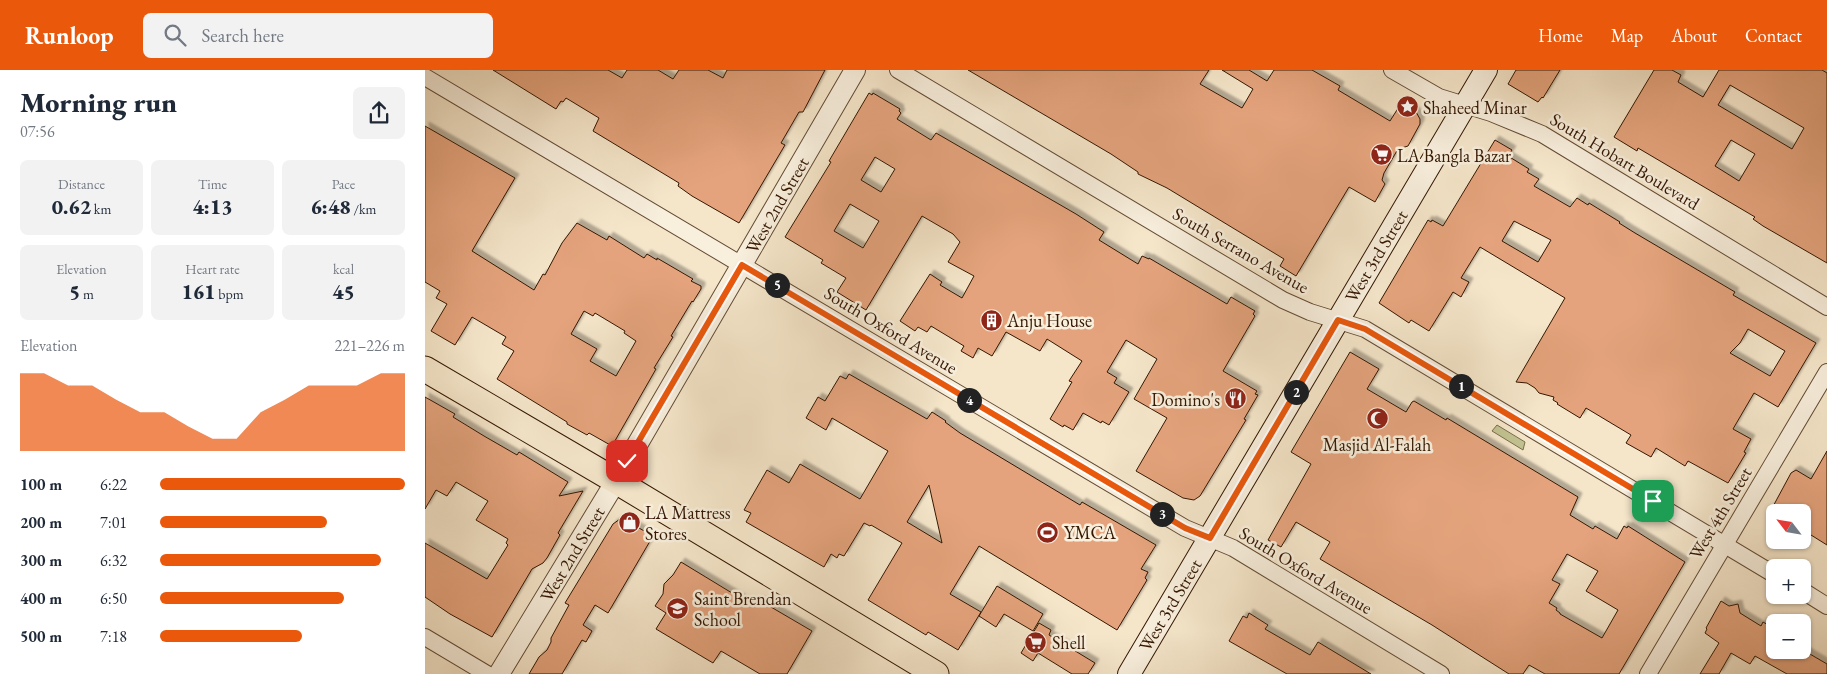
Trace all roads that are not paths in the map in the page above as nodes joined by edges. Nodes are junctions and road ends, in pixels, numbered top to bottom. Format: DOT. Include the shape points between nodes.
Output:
graph roads {
  1 [pos="855,70"];
  2 [pos="898,70"];
  3 [pos="1392,70"];
  4 [pos="1486,70"];
  5 [pos="425,77"];
  6 [pos="1465,104"];
  7 [pos="742,265"];
  8 [pos="1827,307"];
  9 [pos="1338,320"];
  10 [pos="425,369"];
  11 [pos="1827,372"];
  12 [pos="616,481"];
  13 [pos="1210,538"];
  14 [pos="1725,545"];
  15 [pos="1766,570"];
  16 [pos="1811,596"];
  17 [pos="1827,606"];
  18 [pos="425,637"];
  19 [pos="487,674"];
  20 [pos="499,674"];
  21 [pos="936,674"];
  22 [pos="1129,674"];
  23 [pos="1441,674"];
  24 [pos="1648,674"];
  1 -- 7 [label="street, West 2nd Street"];
  2 -- 9 [label="street, South Serrano Avenue" via="1283,300"];
  3 -- 6 [label="street, South Hobart Boulevard" via="1439,97"];
  4 -- 6 [label="main road, West 3rd Street"];
  5 -- 7 [label="street, South Oxford Avenue"];
  6 -- 8 [label="street, South Hobart Boulevard" via="1542,134"];
  6 -- 9 [label="main road, West 3rd Street"];
  7 -- 12 [label="street, West 2nd Street"];
  7 -- 13 [label="street, South Oxford Avenue" via="1185,528"];
  9 -- 13 [label="main road, West 3rd Street"];
  9 -- 14 [label="street, South Serrano Avenue" via="1365,329 1406,352"];
  10 -- 12 [label="main road"];
  11 -- 14 [label="street, West 4th Street"];
  12 -- 20 [label="street, West 2nd Street"];
  12 -- 21 [label="main road"];
  13 -- 22 [label="main road, West 3rd Street"];
  13 -- 23 [label="street, South Oxford Avenue" via="1233,548"];
  14 -- 15 [label="street, South Serrano Avenue"];
  14 -- 24 [label="street, West 4th Street"];
  16 -- 17 [label="street"];
  18 -- 19 [label="street"];
}
